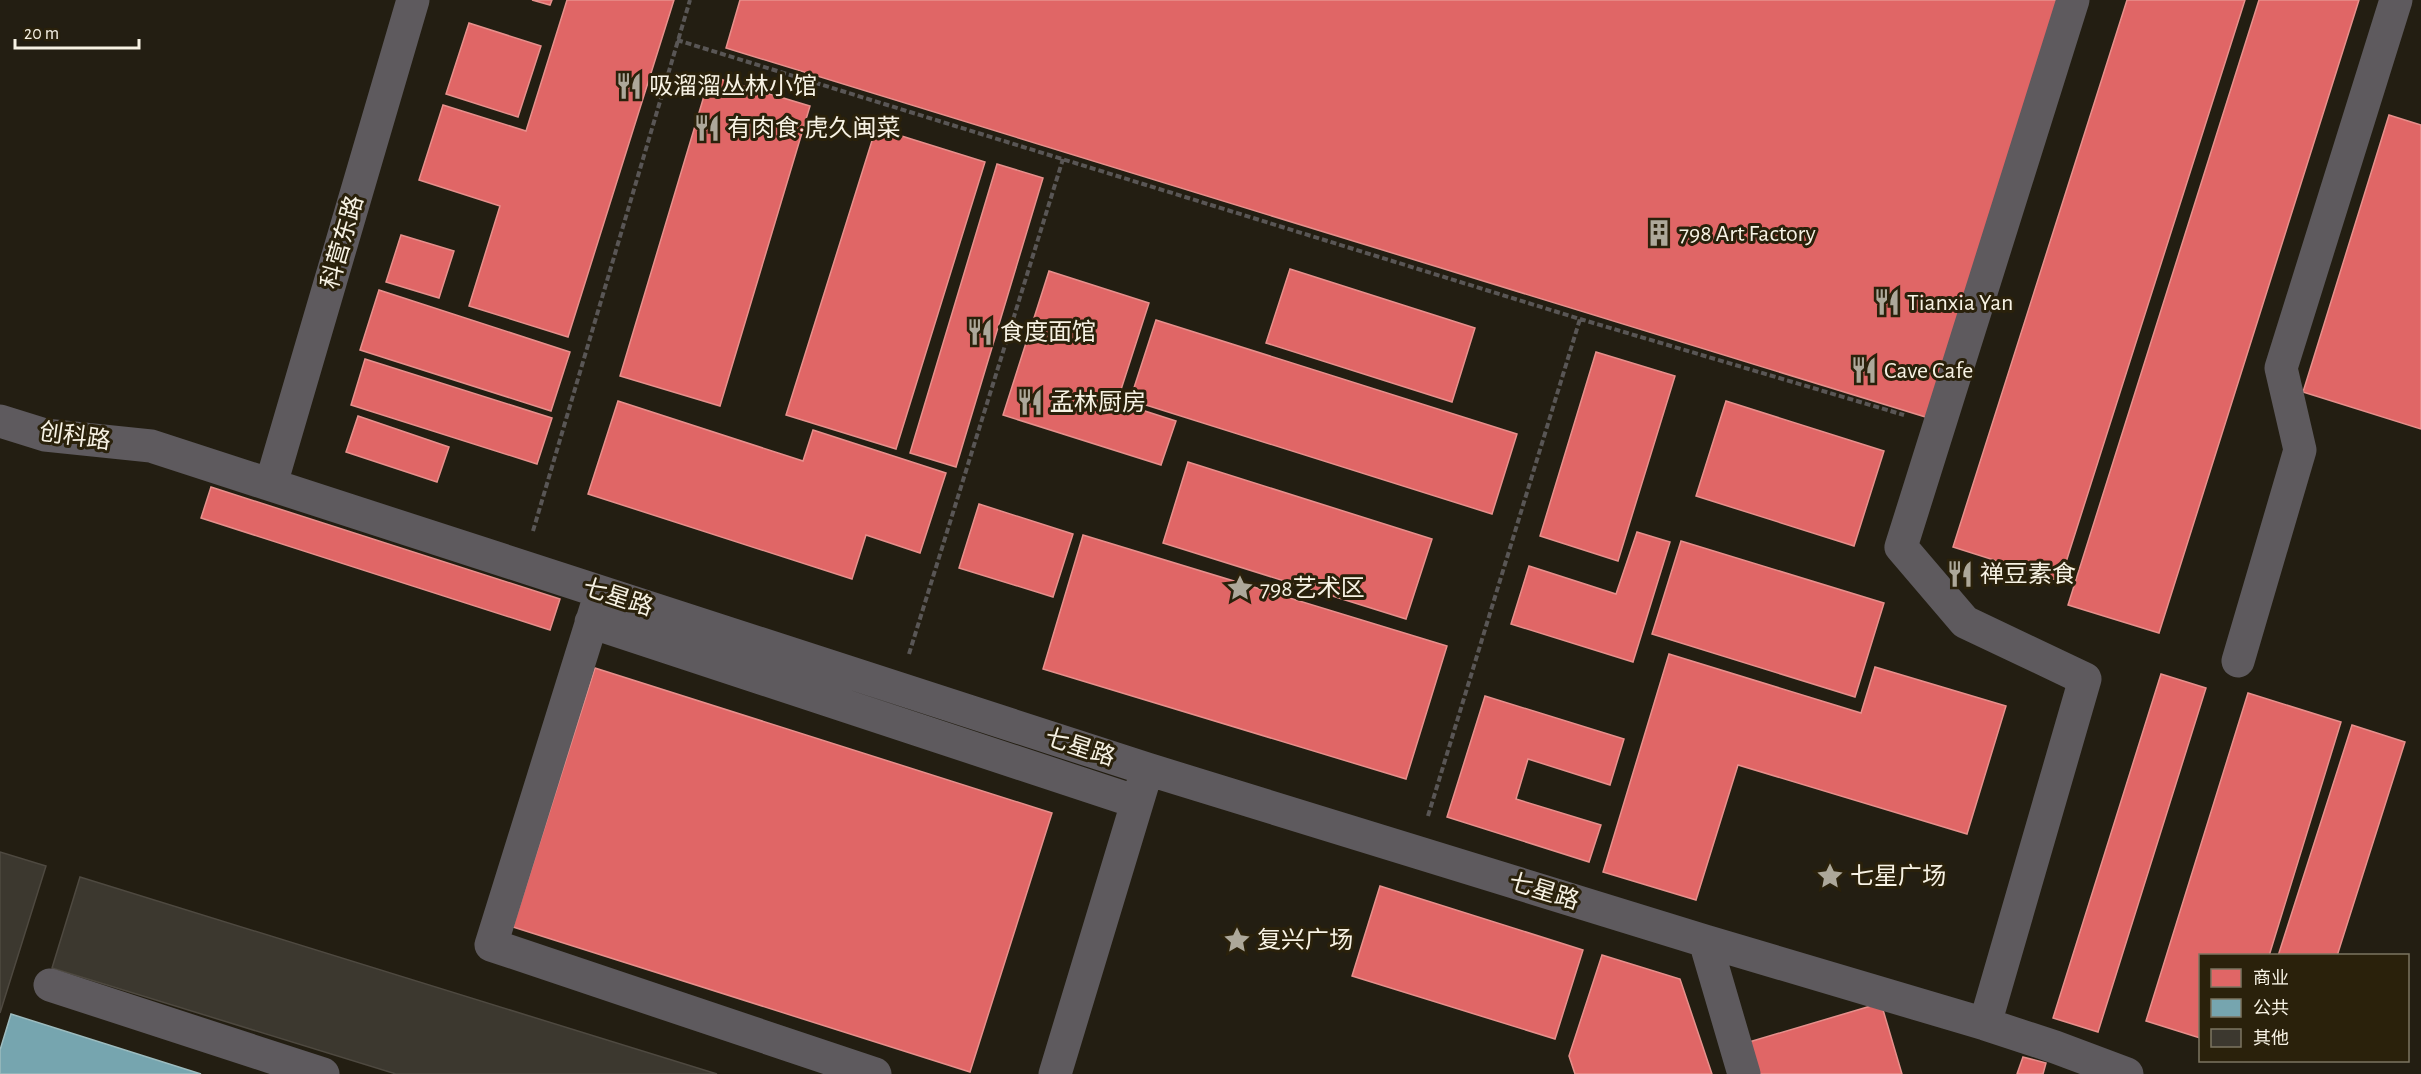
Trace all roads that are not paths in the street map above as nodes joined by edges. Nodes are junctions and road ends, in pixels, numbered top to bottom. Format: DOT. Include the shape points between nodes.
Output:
graph roads {
  1 [pos="413,0"];
  2 [pos="2073,0"];
  3 [pos="2396,0"];
  4 [pos="0,421"];
  5 [pos="151,446"];
  6 [pos="271,484"];
  7 [pos="600,592"];
  8 [pos="591,622"];
  9 [pos="2238,661"];
  10 [pos="1147,769"];
  11 [pos="1137,802"];
  12 [pos="1705,941"];
  13 [pos="50,985"];
  14 [pos="1999,1029"];
  15 [pos="2083,1066"];
  16 [pos="323,1074"];
  17 [pos="875,1074"];
  18 [pos="1055,1074"];
  19 [pos="1744,1074"];
  20 [pos="2127,1074"];
  1 -- 6 [label="street, 科营东路"];
  2 -- 14 [label="street" via="1901,547 1965,622 2085,680"];
  3 -- 9 [label="street" via="2280,368 2300,450"];
  4 -- 5 [label="street, 创科路" via="45,435"];
  5 -- 6 [label="street, 七星路"];
  6 -- 7 [label="street, 七星路"];
  7 -- 8 [label="street"];
  7 -- 10 [label="street, 七星路"];
  8 -- 11 [label="street"];
  8 -- 17 [label="street" via="491,945"];
  10 -- 11 [label="street"];
  10 -- 12 [label="street, 七星路"];
  11 -- 18 [label="street"];
  12 -- 14 [label="street, 七星路"];
  12 -- 19 [label="street"];
  13 -- 16 [label="street"];
  14 -- 15 [label="street, 七星路"];
  15 -- 20 [label="street, 七星路"];
}
